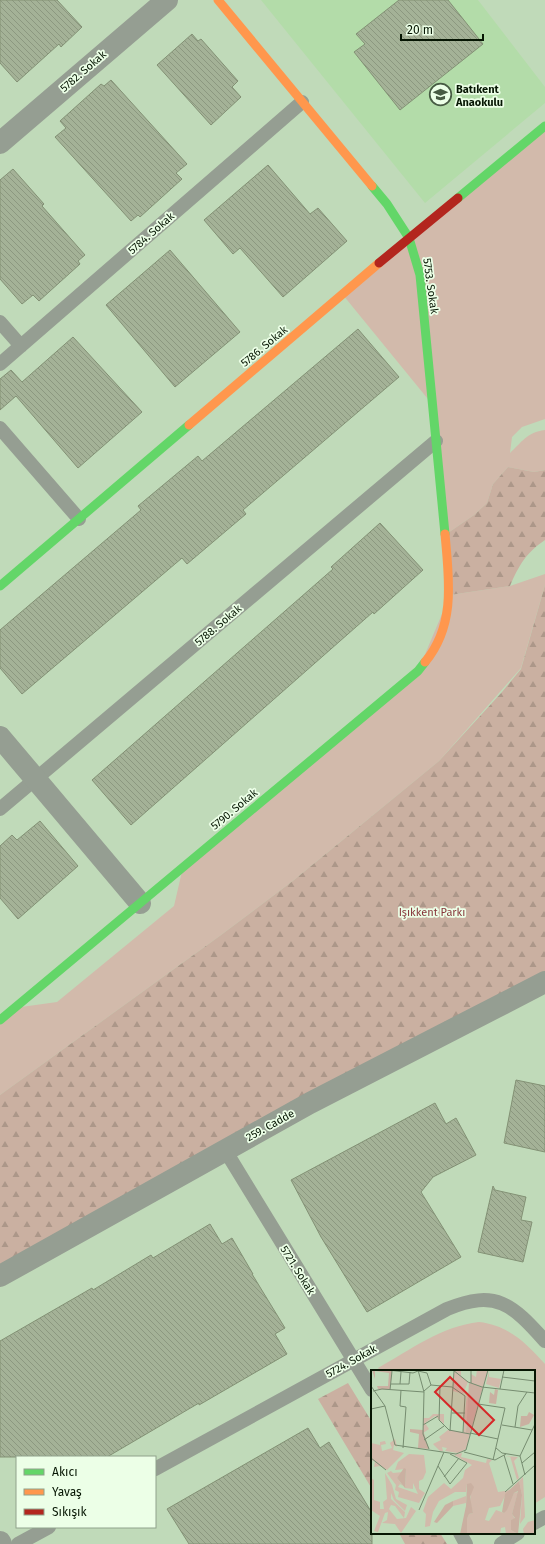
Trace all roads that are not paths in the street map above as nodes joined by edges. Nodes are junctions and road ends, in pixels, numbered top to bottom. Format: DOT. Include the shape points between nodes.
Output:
graph roads {
  1 [pos="166,0"];
  2 [pos="218,0"];
  3 [pos="302,102"];
  4 [pos="545,126"];
  5 [pos="0,143"];
  6 [pos="409,238"];
  7 [pos="0,322"];
  8 [pos="21,346"];
  9 [pos="0,364"];
  10 [pos="0,428"];
  11 [pos="436,441"];
  12 [pos="79,519"];
  13 [pos="0,586"];
  14 [pos="450,595"];
  15 [pos="0,737"];
  16 [pos="36,778"];
  17 [pos="0,809"];
  18 [pos="140,903"];
  19 [pos="542,989"];
  20 [pos="0,1020"];
  21 [pos="225,1150"];
  22 [pos="0,1276"];
  23 [pos="545,1341"];
  24 [pos="354,1360"];
  25 [pos="371,1388"];
  26 [pos="156,1468"];
  27 [pos="545,1517"];
  28 [pos="535,1522"];
  29 [pos="47,1528"];
  30 [pos="461,1534"];
  31 [pos="516,1534"];
  32 [pos="18,1544"];
  33 [pos="466,1544"];
  34 [pos="500,1544"];
  1 -- 5 [label="street, 5782. Sokak"];
  2 -- 3 [label="street, 5753. Sokak"];
  3 -- 6 [label="street, 5753. Sokak" via="387,204"];
  3 -- 8 [label="lane, 5784. Sokak"];
  4 -- 6 [label="street, 5786. Sokak"];
  6 -- 11 [label="street, 5753. Sokak" via="420,275"];
  6 -- 12 [label="street, 5786. Sokak"];
  7 -- 8 [label="lane"];
  8 -- 9 [label="lane, 5784. Sokak"];
  10 -- 12 [label="lane"];
  11 -- 14 [label="street, 5753. Sokak"];
  11 -- 16 [label="lane, 5788. Sokak"];
  12 -- 13 [label="street, 5786. Sokak"];
  14 -- 18 [label="street, 5790. Sokak" via="442,636 432,655 418,671"];
  15 -- 16 [label="street"];
  16 -- 17 [label="lane, 5788. Sokak"];
  16 -- 18 [label="street"];
  18 -- 20 [label="street, 5790. Sokak"];
  19 -- 21 [label="street, 259. Cadde" via="310,1103"];
  21 -- 22 [label="street, 259. Cadde"];
  21 -- 24 [label="lane, 5721. Sokak"];
  23 -- 24 [label="lane, 5724. Sokak" via="511,1307 488,1299 475,1300 447,1309"];
  24 -- 25 [label="lane, 5721. Sokak"];
  24 -- 26 [label="lane, 5724. Sokak"];
  27 -- 28 [label="lane"];
  29 -- 32 [label="lane"];
  30 -- 33 [label="lane"];
  31 -- 34 [label="lane"];
}
